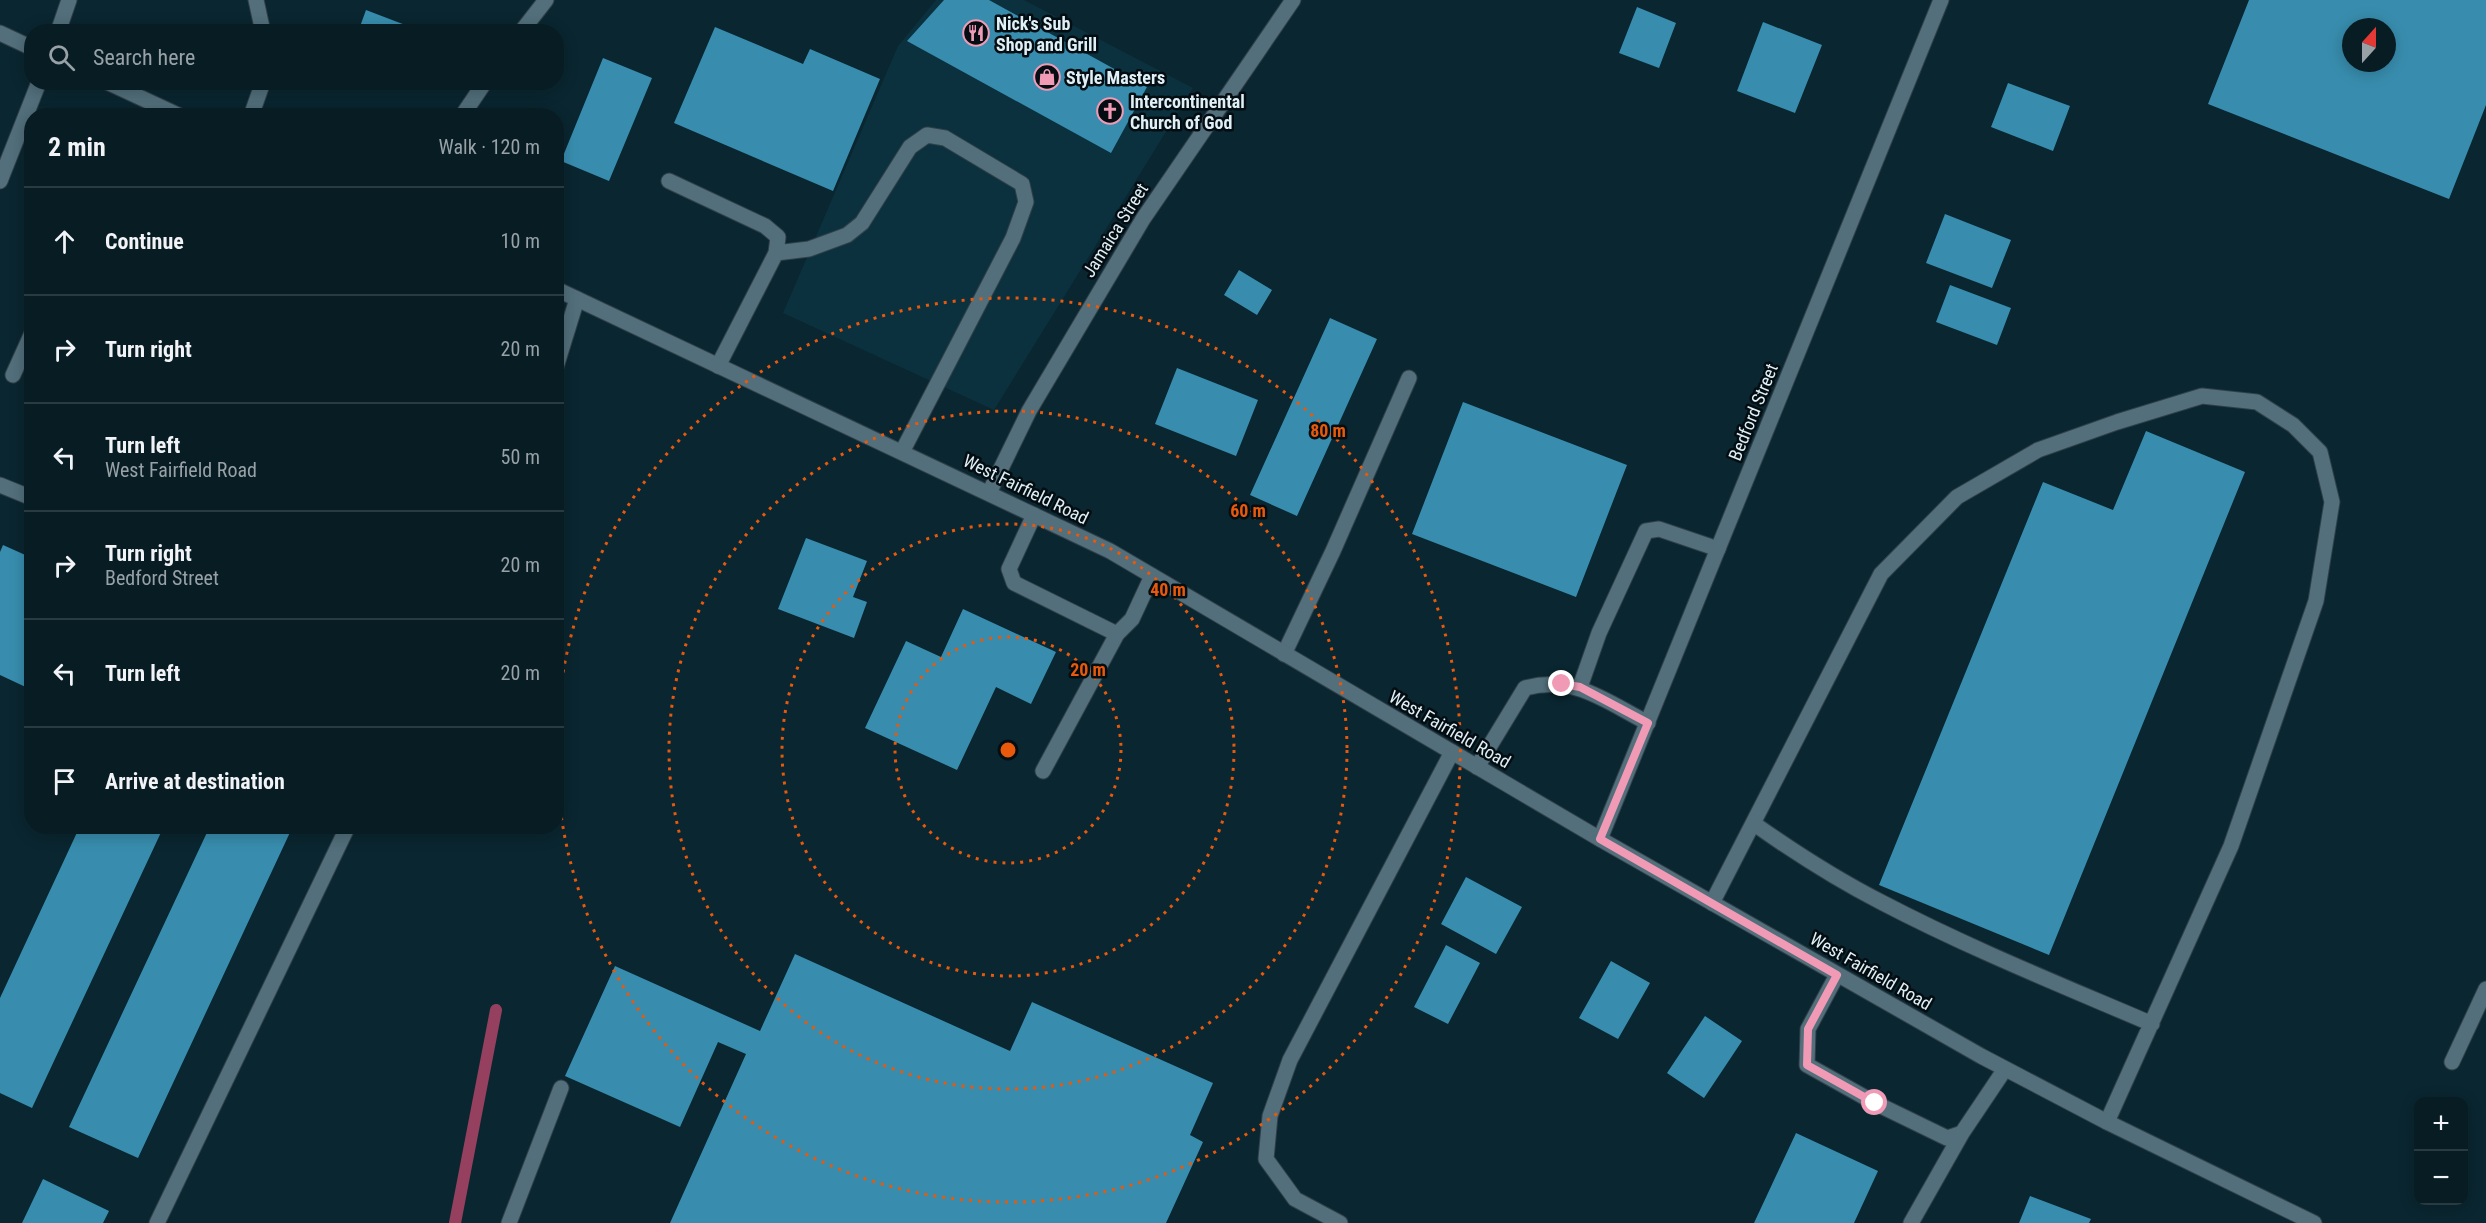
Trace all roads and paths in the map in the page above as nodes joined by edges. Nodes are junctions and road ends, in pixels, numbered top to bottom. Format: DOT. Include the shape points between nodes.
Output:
graph roads {
  1 [pos="69,0"];
  2 [pos="256,0"];
  3 [pos="546,0"];
  4 [pos="1293,0"];
  5 [pos="1941,0"];
  6 [pos="61,24"];
  7 [pos="261,24"];
  8 [pos="527,24"];
  9 [pos="0,33"];
  10 [pos="24,44"];
  11 [pos="36,90"];
  12 [pos="125,90"];
  13 [pos="259,90"];
  14 [pos="480,90"];
  15 [pos="29,108"];
  16 [pos="163,108"];
  17 [pos="254,108"];
  18 [pos="467,108"];
  19 [pos="24,120"];
  20 [pos="0,181"];
  21 [pos="669,181"];
  22 [pos="776,253"];
  23 [pos="564,293"];
  24 [pos="577,299"];
  25 [pos="564,341"];
  26 [pos="24,351"];
  27 [pos="718,366"];
  28 [pos="13,375"];
  29 [pos="1409,378"];
  30 [pos="902,452"];
  31 [pos="0,484"];
  32 [pos="989,492"];
  33 [pos="24,494"];
  34 [pos="1034,514"];
  35 [pos="1718,549"];
  36 [pos="1152,576"];
  37 [pos="1117,634"];
  38 [pos="1284,654"];
  39 [pos="1580,687"];
  40 [pos="1648,723"];
  41 [pos="1452,752"];
  42 [pos="1477,767"];
  43 [pos="1043,771"];
  44 [pos="1753,823"];
  45 [pos="344,834"];
  46 [pos="1600,839"];
  47 [pos="1712,903"];
  48 [pos="1837,975"];
  49 [pos="2486,989"];
  50 [pos="2152,1023"];
  51 [pos="2452,1062"];
  52 [pos="2005,1069"];
  53 [pos="561,1088"];
  54 [pos="2107,1122"];
  55 [pos="1962,1133"];
  56 [pos="157,1223"];
  57 [pos="510,1223"];
  58 [pos="1340,1223"];
  59 [pos="1911,1223"];
  60 [pos="2314,1223"];
  1 -- 6 [label="main road"];
  2 -- 7 [label="main road"];
  3 -- 8 [label="main road"];
  4 -- 32 [label="main road, Jamaica Street" via="1143,219 1029,411"];
  5 -- 35 [label="main road, Bedford Street"];
  9 -- 10 [label="main road"];
  11 -- 15 [label="main road"];
  12 -- 16 [label="main road"];
  13 -- 17 [label="main road"];
  14 -- 18 [label="main road"];
  19 -- 20 [label="main road"];
  21 -- 22 [label="main road" via="765,226 778,237"];
  22 -- 27 [label="main road"];
  22 -- 30 [label="main road" via="809,249 847,235 862,223 910,147 927,135 945,138 1022,184 1026,202 1013,238"];
  23 -- 24 [label="main road, West Fairfield Road"];
  24 -- 25 [label="main road"];
  24 -- 27 [label="main road, West Fairfield Road"];
  26 -- 28 [label="main road"];
  27 -- 30 [label="main road, West Fairfield Road"];
  29 -- 38 [label="main road"];
  30 -- 32 [label="main road, West Fairfield Road"];
  31 -- 33 [label="main road"];
  32 -- 34 [label="main road, West Fairfield Road"];
  34 -- 36 [label="main road, West Fairfield Road"];
  34 -- 37 [label="main road" via="1009,569 1014,583"];
  35 -- 39 [label="main road" via="1659,529 1646,531 1599,633"];
  35 -- 40 [label="main road, Bedford Street"];
  36 -- 37 [label="main road" via="1132,619"];
  36 -- 38 [label="main road, West Fairfield Road"];
  37 -- 43 [label="main road"];
  38 -- 41 [label="main road, West Fairfield Road"];
  39 -- 40 [label="main road"];
  39 -- 42 [label="main road" via="1542,684 1525,688"];
  40 -- 46 [label="main road, Bedford Street"];
  41 -- 42 [label="main road, West Fairfield Road"];
  41 -- 58 [label="main road" via="1290,1060 1270,1116 1266,1159 1295,1200"];
  42 -- 46 [label="main road, West Fairfield Road"];
  44 -- 47 [label="main road"];
  44 -- 50 [label="main road" via="1880,902"];
  44 -- 50 [label="main road" via="1881,574 1957,497 2038,450 2117,422 2202,396 2257,402 2293,425 2320,452 2332,501 2316,601 2231,846"];
  45 -- 56 [label="main road"];
  46 -- 47 [label="main road, West Fairfield Road"];
  47 -- 48 [label="main road, West Fairfield Road"];
  48 -- 52 [label="main road, West Fairfield Road"];
  48 -- 55 [label="main road" via="1808,1029 1807,1065 1947,1138"];
  49 -- 51 [label="main road"];
  50 -- 54 [label="main road"];
  52 -- 54 [label="main road, West Fairfield Road"];
  52 -- 55 [label="main road"];
  53 -- 57 [label="main road"];
  54 -- 60 [label="main road, West Fairfield Road"];
  55 -- 59 [label="main road"];
}
